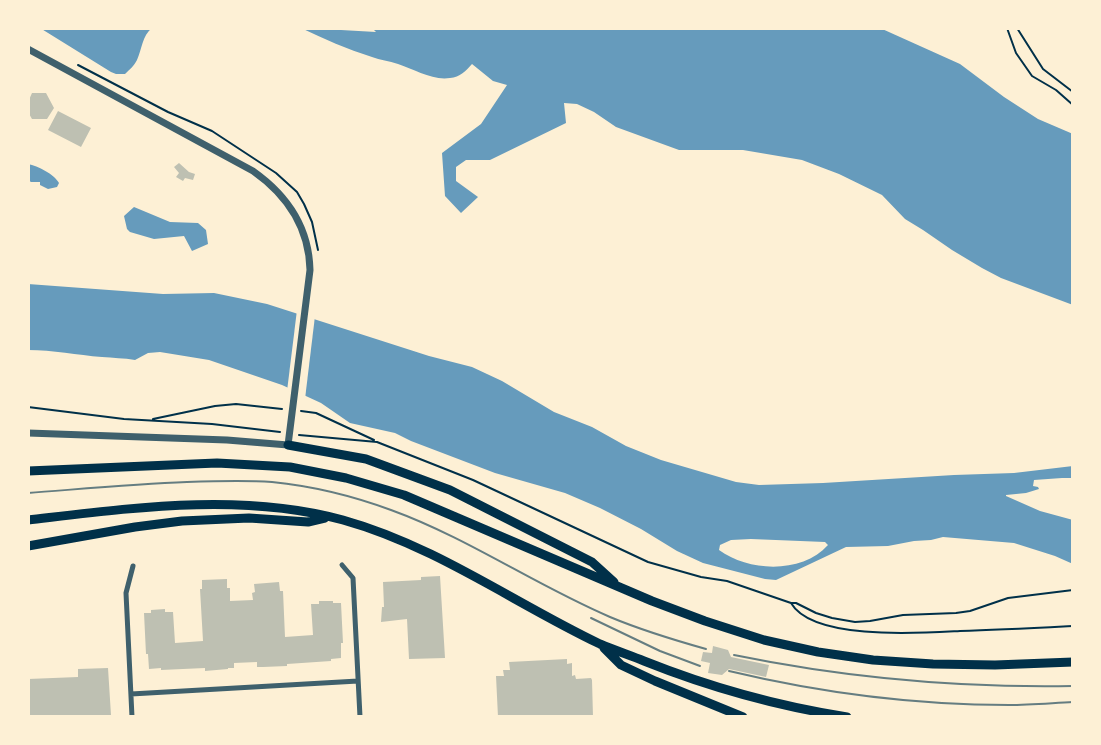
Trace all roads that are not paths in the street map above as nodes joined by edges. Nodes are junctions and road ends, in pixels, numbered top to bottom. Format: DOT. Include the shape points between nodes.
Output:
graph roads {
  1 [pos="28,49"];
  2 [pos="28,433"];
  3 [pos="288,445"];
  4 [pos="28,471"];
  5 [pos="330,517"];
  6 [pos="28,520"];
  7 [pos="28,546"];
  8 [pos="342,565"];
  9 [pos="133,566"];
  10 [pos="620,587"];
  11 [pos="600,644"];
  12 [pos="1073,662"];
  13 [pos="358,681"];
  14 [pos="131,694"];
  15 [pos="132,717"];
  16 [pos="360,717"];
  17 [pos="743,717"];
  18 [pos="847,717"];
  1 -- 3 [label="street" via="253,170 292,209 304,232 310,270"];
  2 -- 3 [label="street"];
  3 -- 10 [label="highway" via="366,458 450,490 592,562"];
  4 -- 10 [label="highway" via="217,463 334,475 404,495"];
  5 -- 6 [label="highway" via="263,506 215,505"];
  5 -- 7 [label="highway" via="308,522 249,518 182,521"];
  5 -- 11 [label="highway" via="382,532 442,558"];
  8 -- 13 [label="street" via="353,578"];
  9 -- 14 [label="street" via="126,593"];
  10 -- 12 [label="highway" via="717,625 818,652 933,664"];
  11 -- 17 [label="highway" via="621,665"];
  11 -- 18 [label="highway" via="689,679"];
  13 -- 14 [label="street"];
  13 -- 16 [label="street"];
  14 -- 15 [label="street"];
}
